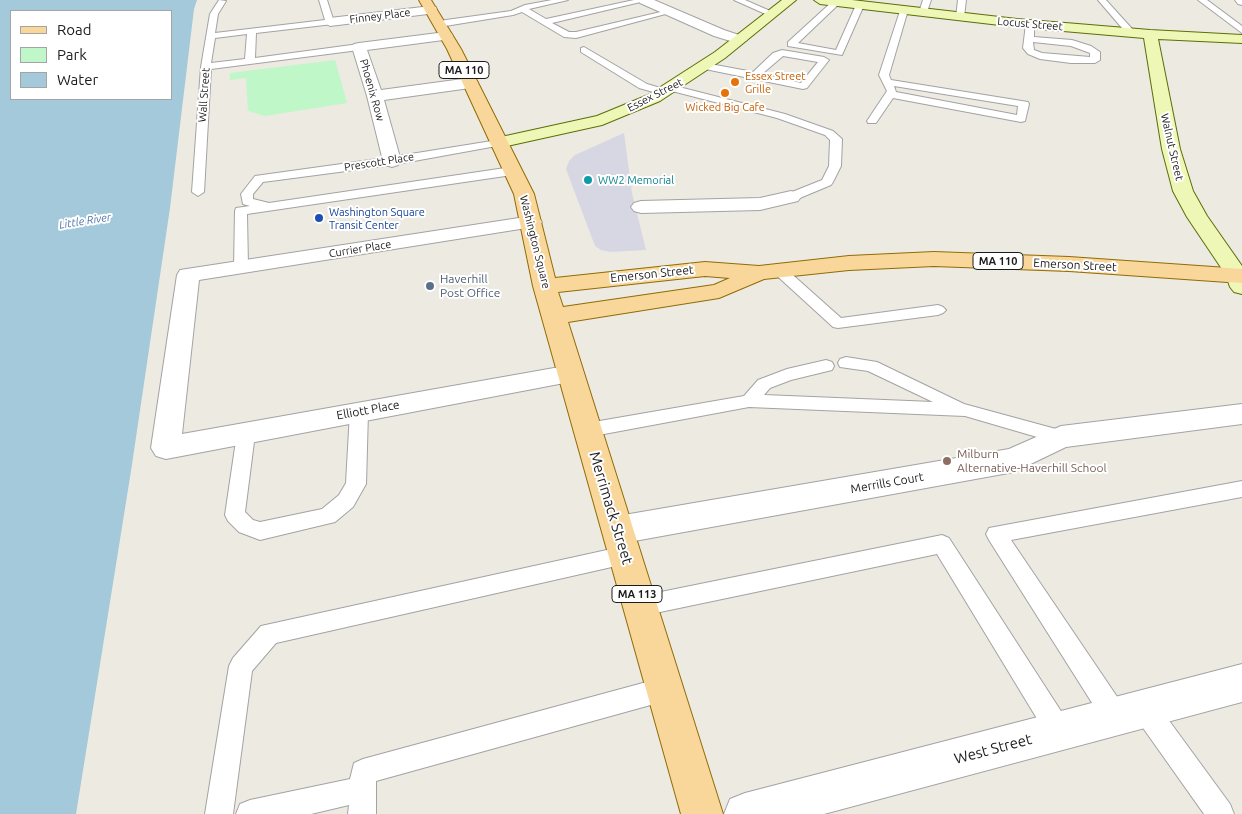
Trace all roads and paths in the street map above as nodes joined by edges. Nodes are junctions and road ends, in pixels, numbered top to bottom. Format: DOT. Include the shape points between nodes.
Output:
graph roads {
  1 [pos="323,0"];
  2 [pos="564,0"];
  3 [pos="645,0"];
  4 [pos="738,0"];
  5 [pos="790,0"];
  6 [pos="820,0"];
  7 [pos="962,0"];
  8 [pos="1102,0"];
  9 [pos="1202,0"];
  10 [pos="222,1"];
  11 [pos="837,2"];
  12 [pos="428,5"];
  13 [pos="860,5"];
  14 [pos="925,6"];
  15 [pos="524,9"];
  16 [pos="904,10"];
  17 [pos="669,12"];
  18 [pos="773,14"];
  19 [pos="960,17"];
  20 [pos="330,22"];
  21 [pos="545,22"];
  22 [pos="1030,24"];
  23 [pos="442,30"];
  24 [pos="1242,30"];
  25 [pos="252,31"];
  26 [pos="1130,32"];
  27 [pos="1150,34"];
  28 [pos="211,36"];
  29 [pos="1242,38"];
  30 [pos="305,39"];
  31 [pos="1028,39"];
  32 [pos="740,40"];
  33 [pos="359,47"];
  34 [pos="584,50"];
  35 [pos="250,61"];
  36 [pos="705,66"];
  37 [pos="206,67"];
  38 [pos="755,76"];
  39 [pos="888,82"];
  40 [pos="470,84"];
  41 [pos="668,90"];
  42 [pos="890,94"];
  43 [pos="375,96"];
  44 [pos="872,121"];
  45 [pos="498,143"];
  46 [pos="392,161"];
  47 [pos="512,171"];
  48 [pos="198,192"];
  49 [pos="791,196"];
  50 [pos="268,206"];
  51 [pos="641,207"];
  52 [pos="532,222"];
  53 [pos="241,267"];
  54 [pos="770,272"];
  55 [pos="1241,279"];
  56 [pos="545,286"];
  57 [pos="938,310"];
  58 [pos="554,316"];
  59 [pos="846,363"];
  60 [pos="826,366"];
  61 [pos="571,374"];
  62 [pos="748,401"];
  63 [pos="965,410"];
  64 [pos="358,412"];
  65 [pos="1242,414"];
  66 [pos="588,430"];
  67 [pos="246,434"];
  68 [pos="1061,437"];
  69 [pos="166,448"];
  70 [pos="1242,490"];
  71 [pos="621,543"];
  72 [pos="641,606"];
  73 [pos="1242,683"];
  74 [pos="665,689"];
  75 [pos="1130,712"];
  76 [pos="1059,732"];
  77 [pos="362,802"];
  78 [pos="219,814"];
  79 [pos="250,814"];
  80 [pos="702,814"];
  81 [pos="745,814"];
  82 [pos="1220,814"];
  1 -- 20 [label="lane"];
  2 -- 15 [label="lane"];
  3 -- 17 [label="street"];
  3 -- 21 [label="lane"];
  4 -- 18 [label="lane"];
  5 -- 18 [label="main road, Essex Street"];
  6 -- 11 [label="main road, Locust Street"];
  7 -- 19 [label="lane"];
  8 -- 26 [label="lane"];
  9 -- 24 [label="lane"];
  10 -- 28 [label="lane, Wall Street" via="214,14"];
  11 -- 13 [label="main road, Locust Street"];
  11 -- 13 [label="lane" via="791,44 839,53"];
  12 -- 20 [label="street, Finney Place"];
  12 -- 23 [label="main road, MA 110"];
  13 -- 16 [label="main road, Locust Street"];
  14 -- 16 [label="main road, Locust Street"];
  14 -- 19 [label="main road, Locust Street"];
  15 -- 21 [label="lane"];
  15 -- 23 [label="lane"];
  16 -- 39 [label="lane" via="884,75"];
  17 -- 21 [label="lane" via="567,35"];
  17 -- 32 [label="street"];
  18 -- 32 [label="main road, Essex Street"];
  19 -- 22 [label="main road, Locust Street"];
  20 -- 30 [label="lane"];
  22 -- 26 [label="main road, Locust Street"];
  22 -- 31 [label="lane"];
  23 -- 33 [label="street, Phoenix Row"];
  23 -- 40 [label="main road, MA 110"];
  25 -- 28 [label="lane"];
  25 -- 30 [label="lane"];
  25 -- 35 [label="lane"];
  26 -- 27 [label="main road, Locust Street"];
  27 -- 29 [label="main road, Locust Street"];
  27 -- 55 [label="main road, Walnut Street" via="1171,149 1183,191 1197,217"];
  28 -- 37 [label="lane, Wall Street"];
  30 -- 33 [label="lane"];
  30 -- 35 [label="lane"];
  31 -- 31 [label="lane" via="1028,48 1040,56 1094,60 1095,52 1088,48"];
  32 -- 36 [label="main road, Essex Street"];
  33 -- 43 [label="street, Phoenix Row"];
  34 -- 41 [label="lane" via="643,86"];
  35 -- 37 [label="lane"];
  36 -- 38 [label="lane"];
  36 -- 41 [label="main road, Essex Street"];
  37 -- 48 [label="lane, Wall Street"];
  38 -- 38 [label="lane" via="803,86 824,60 782,53"];
  39 -- 42 [label="lane"];
  39 -- 42 [label="lane" via="1024,104 1021,119"];
  40 -- 43 [label="street"];
  40 -- 45 [label="main road, MA 110"];
  41 -- 45 [label="main road, Essex Street" via="602,120"];
  41 -- 49 [label="lane" via="781,116 829,133 836,139 835,166 827,182"];
  42 -- 44 [label="lane"];
  43 -- 46 [label="street, Phoenix Row"];
  45 -- 46 [label="lane, Prescott Place"];
  45 -- 47 [label="main road, Washington Square / MA 110"];
  46 -- 50 [label="lane, Prescott Place" via="259,179 246,194 247,202"];
  47 -- 50 [label="lane"];
  47 -- 52 [label="main road, Washington Square / MA 110" via="524,194"];
  49 -- 51 [label="street" via="760,204"];
  50 -- 53 [label="lane" via="241,211"];
  52 -- 53 [label="street, Currier Place"];
  52 -- 56 [label="main road, Washington Square / MA 110"];
  53 -- 69 [label="street, Currier Place" via="188,275"];
  54 -- 55 [label="main road, Emerson Street / MA 110" via="877,261 934,259 1068,264"];
  54 -- 56 [label="main road, Emerson Street / MA 110" via="705,269"];
  54 -- 57 [label="lane" via="838,323"];
  54 -- 58 [label="main road, Emerson Street / MA 110" via="719,291"];
  56 -- 58 [label="main road, Washington Square / MA 110"];
  58 -- 61 [label="main road, Merrimack Street / MA 113"];
  59 -- 63 [label="lane" via="870,366"];
  60 -- 62 [label="lane" via="787,374 764,384"];
  61 -- 64 [label="street, Elliott Place"];
  61 -- 66 [label="main road, Merrimack Street / MA 113"];
  62 -- 63 [label="lane"];
  62 -- 66 [label="lane"];
  63 -- 68 [label="lane"];
  64 -- 67 [label="street, Elliott Place"];
  64 -- 67 [label="lane" via="356,484 346,501 328,516 260,530 246,526 236,515"];
  65 -- 68 [label="street, Merrills Court"];
  66 -- 71 [label="main road, Merrimack Street / MA 113"];
  67 -- 69 [label="street, Elliott Place"];
  68 -- 71 [label="street, Merrills Court" via="1014,460"];
  70 -- 75 [label="lane" via="996,534"];
  71 -- 72 [label="main road, Merrimack Street / MA 113"];
  71 -- 78 [label="lane" via="269,634 241,666"];
  72 -- 74 [label="main road, Merrimack Street / MA 113"];
  72 -- 76 [label="lane" via="942,544"];
  73 -- 75 [label="street, West Street"];
  74 -- 77 [label="lane" via="363,772"];
  74 -- 80 [label="main road, Merrimack Street / MA 113"];
  75 -- 76 [label="street, West Street"];
  75 -- 82 [label="lane"];
  76 -- 81 [label="street, West Street"];
  77 -- 79 [label="lane"];
}
